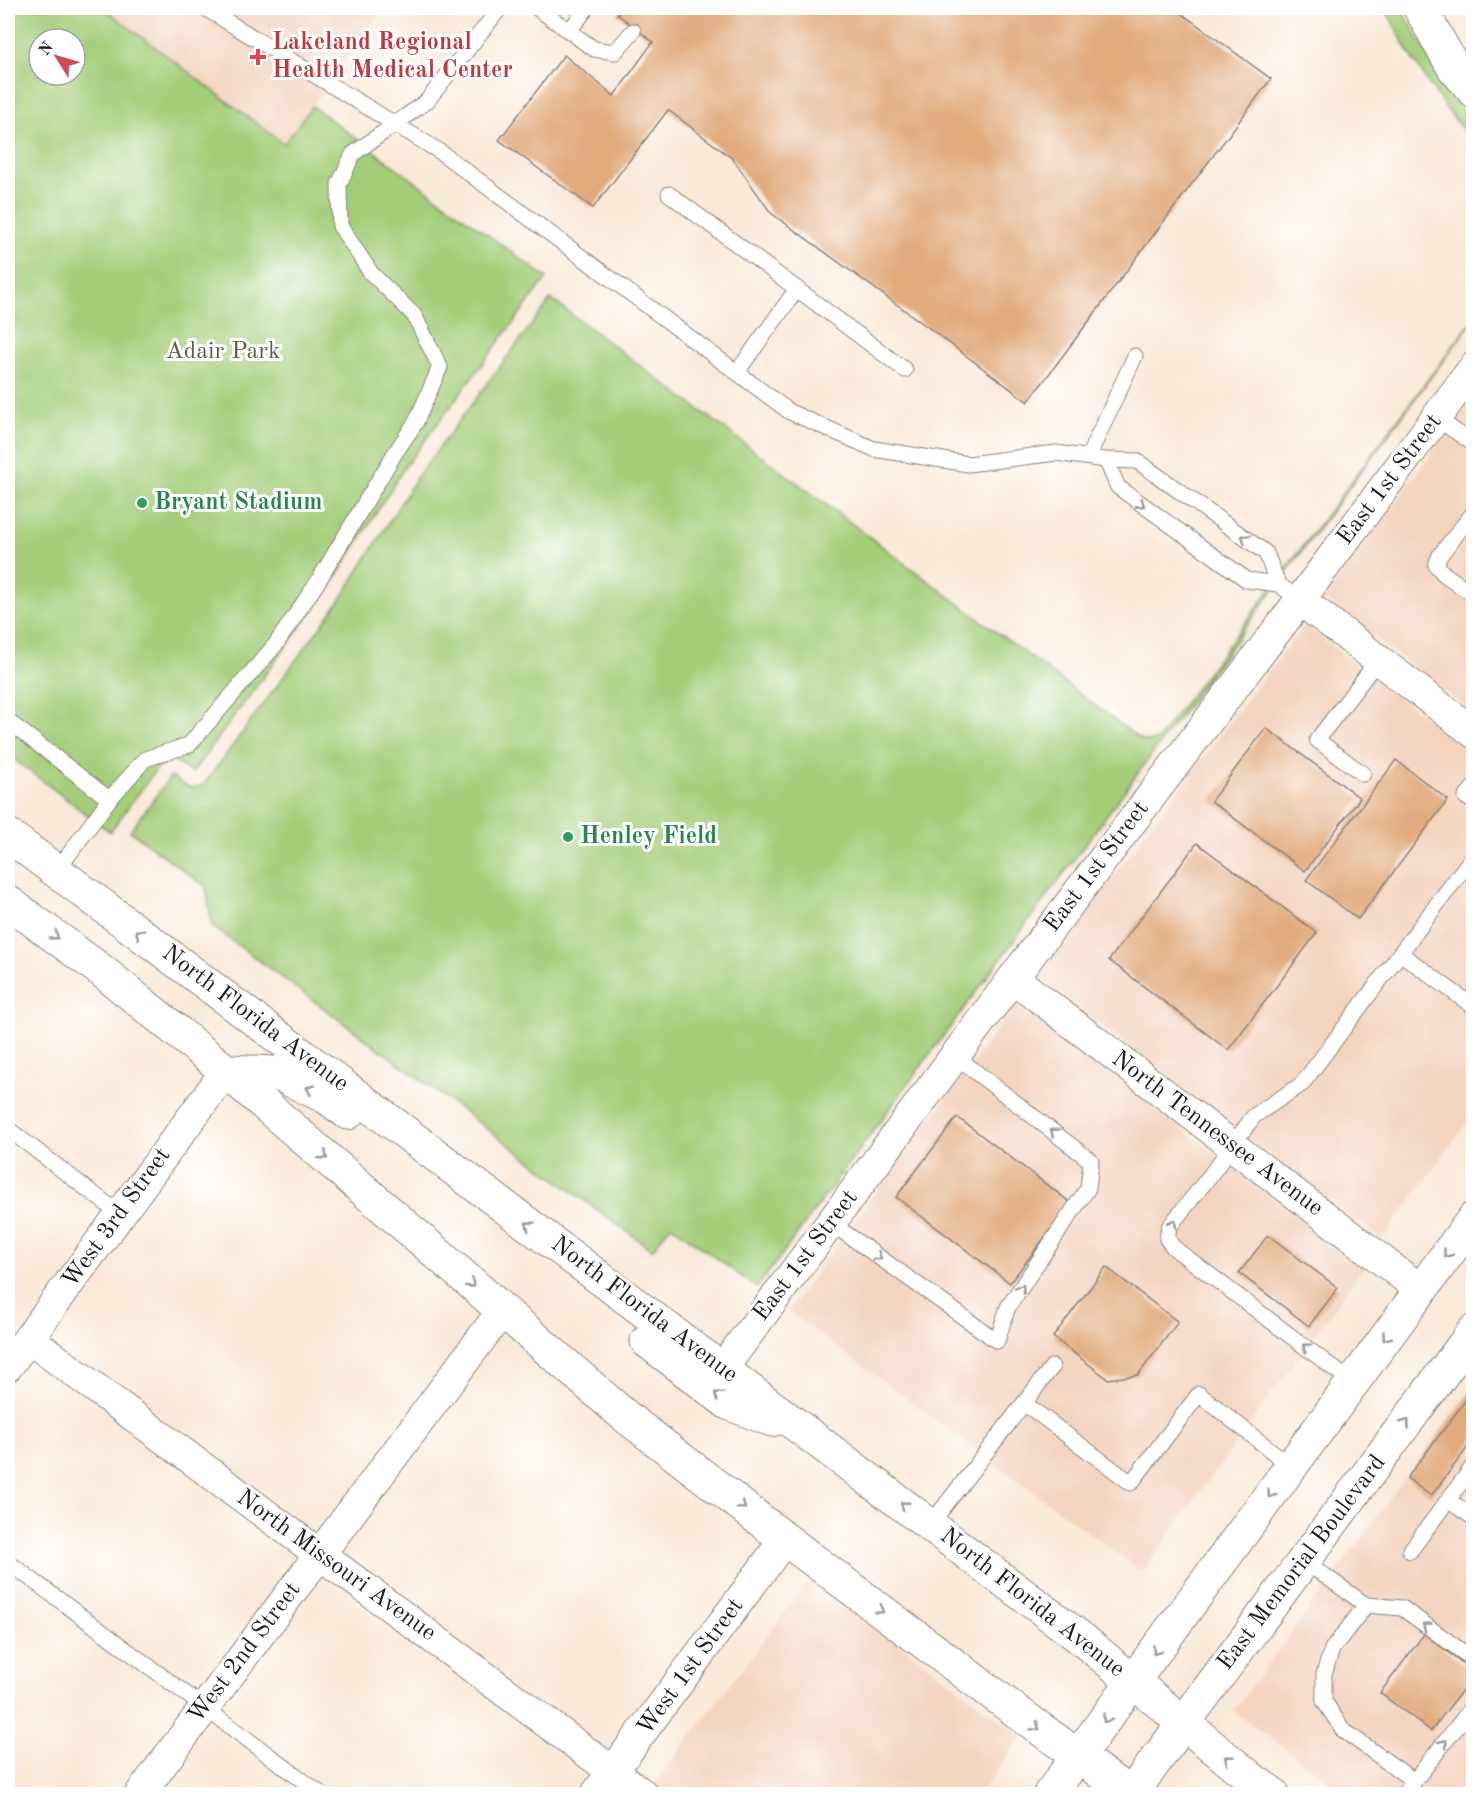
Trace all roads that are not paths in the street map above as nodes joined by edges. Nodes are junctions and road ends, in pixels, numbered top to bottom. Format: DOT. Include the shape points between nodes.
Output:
graph roads {
  1 [pos="205,8"];
  2 [pos="500,8"];
  3 [pos="537,8"];
  4 [pos="587,8"];
  5 [pos="1420,8"];
  6 [pos="569,31"];
  7 [pos="633,31"];
  8 [pos="1473,91"];
  9 [pos="395,124"];
  10 [pos="669,194"];
  11 [pos="797,289"];
  12 [pos="1135,356"];
  13 [pos="1473,367"];
  14 [pos="905,370"];
  15 [pos="737,372"];
  16 [pos="1436,418"];
  17 [pos="1473,444"];
  18 [pos="1088,457"];
  19 [pos="1106,460"];
  20 [pos="1473,512"];
  21 [pos="1289,592"];
  22 [pos="1473,595"];
  23 [pos="1378,660"];
  24 [pos="8,720"];
  25 [pos="1473,733"];
  26 [pos="1363,774"];
  27 [pos="1473,787"];
  28 [pos="109,799"];
  29 [pos="1473,802"];
  30 [pos="8,835"];
  31 [pos="1473,855"];
  32 [pos="56,872"];
  33 [pos="8,902"];
  34 [pos="1400,952"];
  35 [pos="1012,978"];
  36 [pos="1473,1006"];
  37 [pos="955,1056"];
  38 [pos="226,1071"];
  39 [pos="8,1129"];
  40 [pos="1232,1145"];
  41 [pos="120,1214"];
  42 [pos="1473,1218"];
  43 [pos="831,1223"];
  44 [pos="1421,1290"];
  45 [pos="502,1311"];
  46 [pos="1473,1331"];
  47 [pos="28,1338"];
  48 [pos="8,1366"];
  49 [pos="1052,1367"];
  50 [pos="722,1369"];
  51 [pos="1353,1383"];
  52 [pos="1024,1403"];
  53 [pos="810,1435"];
  54 [pos="1473,1465"];
  55 [pos="1292,1467"];
  56 [pos="1448,1500"];
  57 [pos="1473,1518"];
  58 [pos="930,1525"];
  59 [pos="785,1539"];
  60 [pos="1410,1551"];
  61 [pos="319,1554"];
  62 [pos="1304,1561"];
  63 [pos="8,1562"];
  64 [pos="1366,1605"];
  65 [pos="1473,1660"];
  66 [pos="1134,1682"];
  67 [pos="1473,1705"];
  68 [pos="205,1707"];
  69 [pos="1184,1723"];
  70 [pos="1078,1757"];
  71 [pos="1414,1781"];
  72 [pos="604,1783"];
  73 [pos="140,1794"];
  74 [pos="321,1794"];
  75 [pos="643,1794"];
  76 [pos="1050,1794"];
  77 [pos="1131,1794"];
  78 [pos="1273,1794"];
  79 [pos="1404,1794"];
  1 -- 9 [label="lane"];
  2 -- 9 [label="lane" via="427,101"];
  3 -- 6 [label="lane"];
  4 -- 6 [label="lane"];
  5 -- 8 [label="main road" via="1454,68"];
  6 -- 7 [label="lane" via="594,49 615,52"];
  9 -- 15 [label="lane" via="449,159"];
  9 -- 28 [label="lane" via="353,154 339,184 340,226 371,273 414,315 440,367 416,422 276,644 189,746 145,759"];
  10 -- 11 [label="lane"];
  11 -- 14 [label="lane"];
  11 -- 15 [label="lane"];
  12 -- 18 [label="lane"];
  13 -- 16 [label="street, East 1st Street"];
  15 -- 18 [label="lane" via="790,412 874,449 968,464 1056,453"];
  16 -- 17 [label="lane"];
  16 -- 21 [label="street, East 1st Street"];
  18 -- 19 [label="lane"];
  19 -- 21 [label="lane, one-way" via="1118,487 1246,580"];
  21 -- 19 [label="lane, one-way" via="1266,553 1137,461"];
  20 -- 22 [label="lane" via="1436,565"];
  21 -- 23 [label="street"];
  21 -- 35 [label="street, East 1st Street"];
  23 -- 25 [label="street"];
  23 -- 26 [label="lane" via="1317,740"];
  24 -- 28 [label="lane"];
  27 -- 29 [label="lane" via="1466,797"];
  28 -- 32 [label="lane"];
  30 -- 32 [label="main road, North Florida Avenue"];
  31 -- 34 [label="lane"];
  50 -- 32 [label="main road, North Florida Avenue, one-way"];
  33 -- 38 [label="main road, one-way" via="102,971"];
  34 -- 36 [label="lane"];
  34 -- 40 [label="lane" via="1302,1084 1254,1116"];
  35 -- 37 [label="street, East 1st Street"];
  35 -- 40 [label="street, North Tennessee Avenue"];
  37 -- 43 [label="street, East 1st Street"];
  43 -- 37 [label="lane, one-way" via="997,1341 1008,1306 1088,1188 1091,1161"];
  38 -- 41 [label="street, West 3rd Street"];
  38 -- 45 [label="main road, one-way"];
  53 -- 38 [label="main road, one-way" via="728,1403 326,1097 276,1073"];
  39 -- 41 [label="lane"];
  40 -- 44 [label="street, North Tennessee Avenue"];
  51 -- 40 [label="lane, one-way" via="1167,1239 1169,1227"];
  41 -- 47 [label="street, West 3rd Street"];
  42 -- 44 [label="main road, one-way"];
  43 -- 50 [label="street, East 1st Street"];
  44 -- 51 [label="main road, one-way"];
  45 -- 59 [label="main road, one-way" via="625,1416"];
  45 -- 61 [label="street, West 2nd Street"];
  62 -- 46 [label="main road, East Memorial Boulevard, one-way"];
  47 -- 48 [label="street, West 3rd Street"];
  47 -- 61 [label="street, North Missouri Avenue"];
  49 -- 52 [label="lane"];
  50 -- 53 [label="main road, North Florida Avenue"];
  51 -- 55 [label="main road"];
  52 -- 55 [label="lane" via="1131,1483 1199,1394"];
  52 -- 58 [label="lane"];
  58 -- 53 [label="main road, North Florida Avenue, one-way"];
  54 -- 56 [label="lane"];
  55 -- 66 [label="main road, one-way"];
  56 -- 57 [label="lane"];
  56 -- 60 [label="lane"];
  58 -- 66 [label="main road, North Florida Avenue"];
  59 -- 70 [label="main road, one-way"];
  59 -- 72 [label="street, West 1st Street"];
  61 -- 68 [label="street, West 2nd Street"];
  61 -- 72 [label="street, North Missouri Avenue"];
  62 -- 64 [label="lane"];
  62 -- 69 [label="main road, East Memorial Boulevard"];
  63 -- 68 [label="lane"];
  65 -- 64 [label="lane, one-way" via="1402,1608"];
  64 -- 71 [label="lane" via="1332,1649 1324,1674 1324,1701 1343,1730"];
  66 -- 69 [label="main road, North Florida Avenue"];
  66 -- 70 [label="main road, one-way"];
  71 -- 67 [label="lane, one-way"];
  68 -- 73 [label="street, West 2nd Street"];
  68 -- 74 [label="lane"];
  69 -- 77 [label="main road, East Memorial Boulevard"];
  78 -- 69 [label="main road, North Florida Avenue, one-way"];
  70 -- 76 [label="main road"];
  70 -- 77 [label="main road"];
  71 -- 79 [label="lane"];
  72 -- 75 [label="street, North Missouri Avenue"];
}
